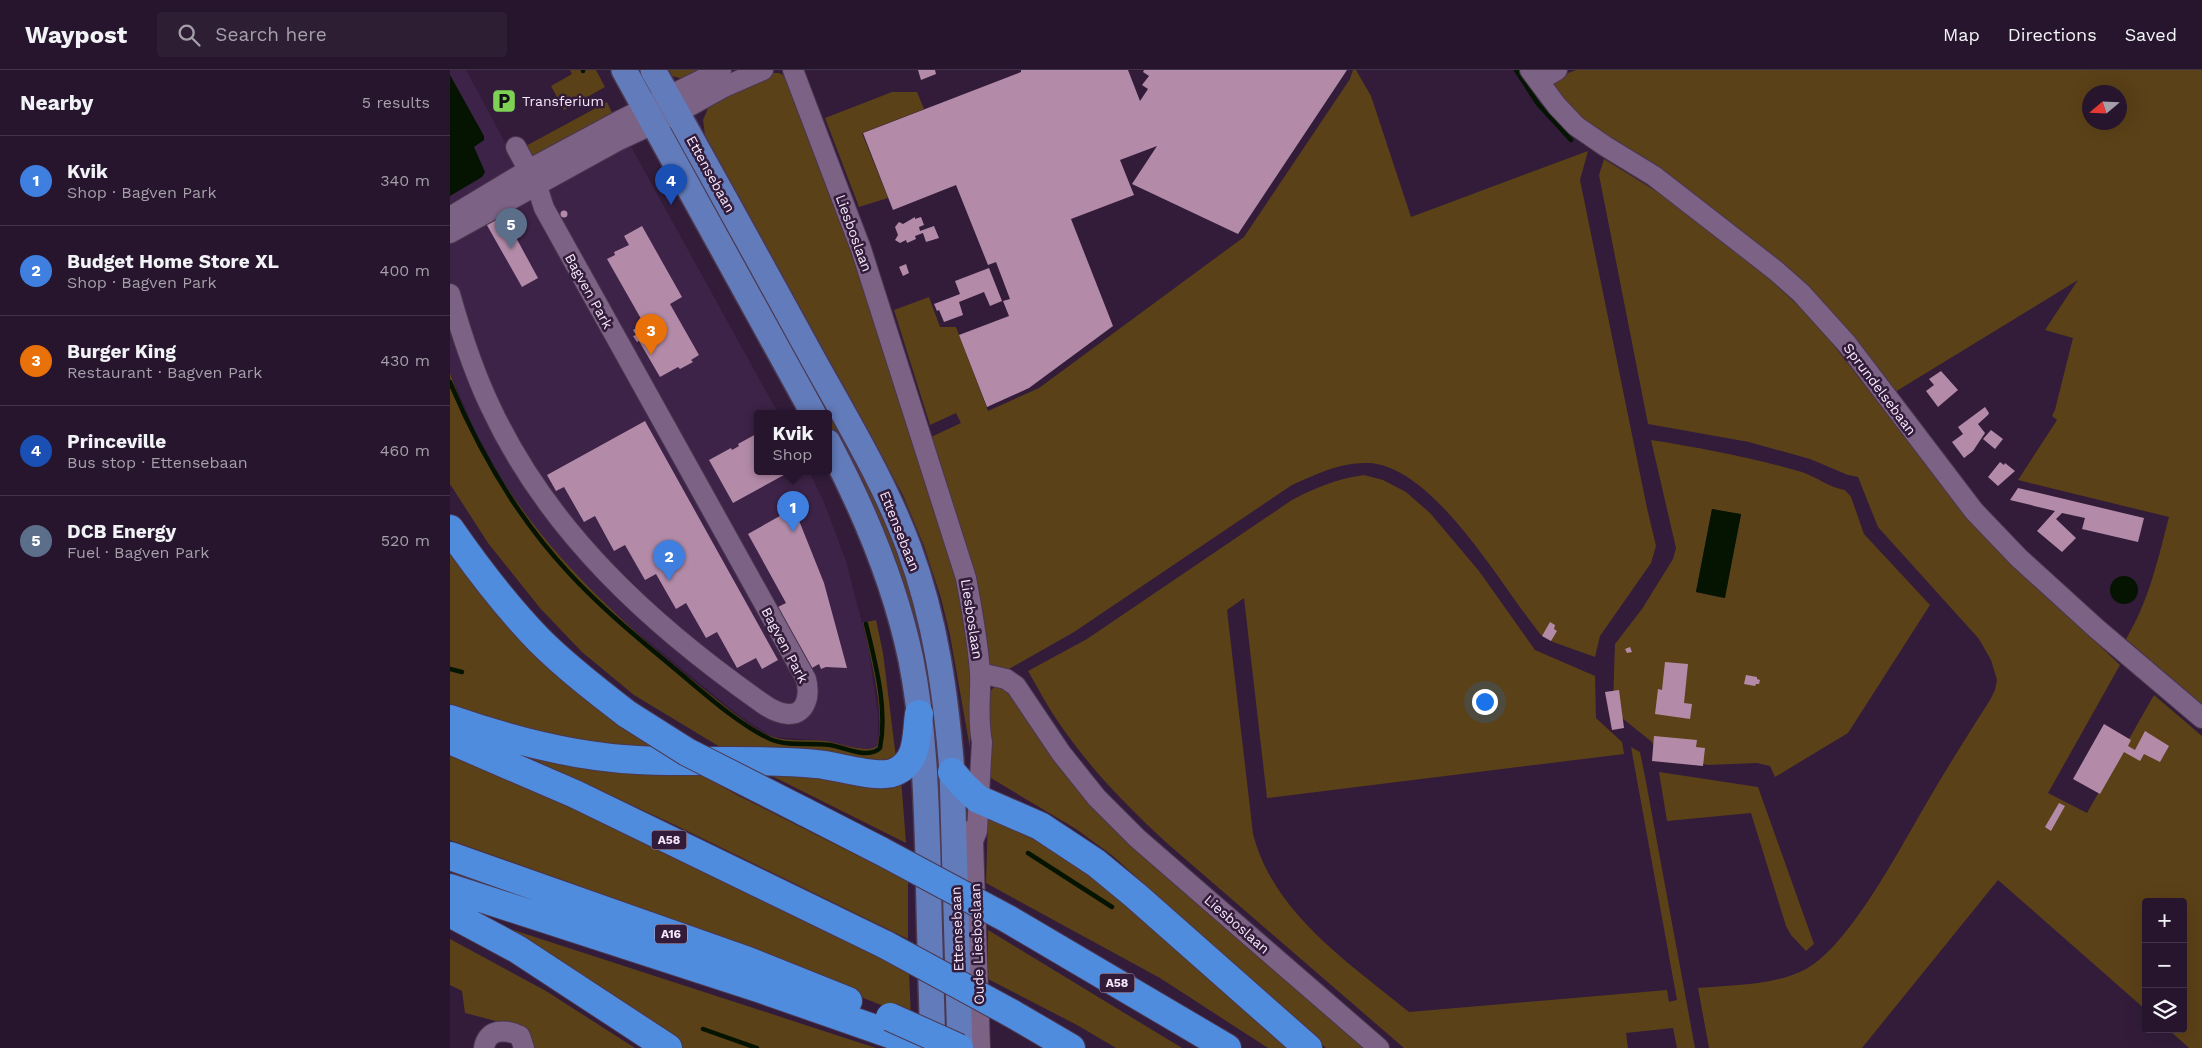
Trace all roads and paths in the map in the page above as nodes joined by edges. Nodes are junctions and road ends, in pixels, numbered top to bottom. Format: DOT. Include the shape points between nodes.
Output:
graph roads {
  1 [pos="624,70"];
  2 [pos="653,70"];
  3 [pos="721,70"];
  4 [pos="763,70"];
  5 [pos="793,70"];
  6 [pos="1557,70"];
  7 [pos="1534,76"];
  8 [pos="673,105"];
  9 [pos="650,116"];
  10 [pos="516,148"];
  11 [pos="532,178"];
  12 [pos="450,217"];
  13 [pos="450,233"];
  14 [pos="450,294"];
  15 [pos="811,410"];
  16 [pos="832,450"];
  17 [pos="450,529"];
  18 [pos="980,673"];
  19 [pos="919,714"];
  20 [pos="2202,718"];
  21 [pos="450,719"];
  22 [pos="450,740"];
  23 [pos="952,772"];
  24 [pos="974,796"];
  25 [pos="450,856"];
  26 [pos="450,888"];
  27 [pos="450,913"];
  28 [pos="890,1025"];
  29 [pos="484,1048"];
  30 [pos="524,1048"];
  31 [pos="668,1048"];
  32 [pos="924,1048"];
  33 [pos="933,1048"];
  34 [pos="959,1048"];
  35 [pos="980,1048"];
  36 [pos="1071,1048"];
  37 [pos="1226,1048"];
  38 [pos="1308,1048"];
  39 [pos="1379,1048"];
  1 -- 9 [label="main road, Ettensebaan"];
  2 -- 8 [label="main road, Ettensebaan"];
  3 -- 8 [label="street"];
  4 -- 8 [label="street"];
  5 -- 18 [label="street, Liesboslaan" via="861,249 955,540 975,624"];
  6 -- 7 [label="street, Sprundelsebaan"];
  7 -- 20 [label="street, Sprundelsebaan" via="1576,126 1662,182 1801,294 1847,344 1974,511 2019,558 2097,629"];
  8 -- 9 [label="street"];
  8 -- 23 [label="main road, Ettensebaan" via="857,437 906,540 937,649"];
  9 -- 11 [label="street"];
  9 -- 15 [label="main road, Ettensebaan"];
  10 -- 11 [label="street, Bagven Park"];
  11 -- 12 [label="street"];
  11 -- 13 [label="street"];
  11 -- 14 [label="street, Bagven Park" via="544,208 803,674 808,686 801,710 795,714 772,710 720,672 625,592 573,537 535,486 491,409 464,343"];
  16 -- 19 [label="main road, Ettensebaan" via="864,513 888,575 911,660"];
  17 -- 37 [label="highway, A58, bridge" via="482,575 540,640 591,687 627,714 688,752 1008,919"];
  18 -- 24 [label="street, Oude Liesboslaan" via="979,730 972,741"];
  18 -- 39 [label="street, Liesboslaan" via="1006,679 1016,686 1061,753 1097,798 1137,838"];
  19 -- 21 [label="highway" via="911,757 897,772 884,774 800,762 647,761 598,756 554,749"];
  19 -- 33 [label="main road, Ettensebaan" via="926,803"];
  22 -- 36 [label="highway, A58, bridge" via="575,794 886,945"];
  23 -- 24 [label="highway"];
  23 -- 34 [label="main road, Ettensebaan"];
  24 -- 35 [label="street, Oude Liesboslaan" via="970,828"];
  24 -- 38 [label="highway" via="1040,826 1096,863"];
  25 -- 28 [label="highway, A16" via="748,961"];
  26 -- 28 [label="highway, A16" via="760,989"];
  27 -- 31 [label="highway" via="517,949"];
  28 -- 32 [label="highway, A16"];
  28 -- 34 [label="highway, bridge"];
  29 -- 30 [label="street" via="487,1039 503,1030 520,1036"];
}
